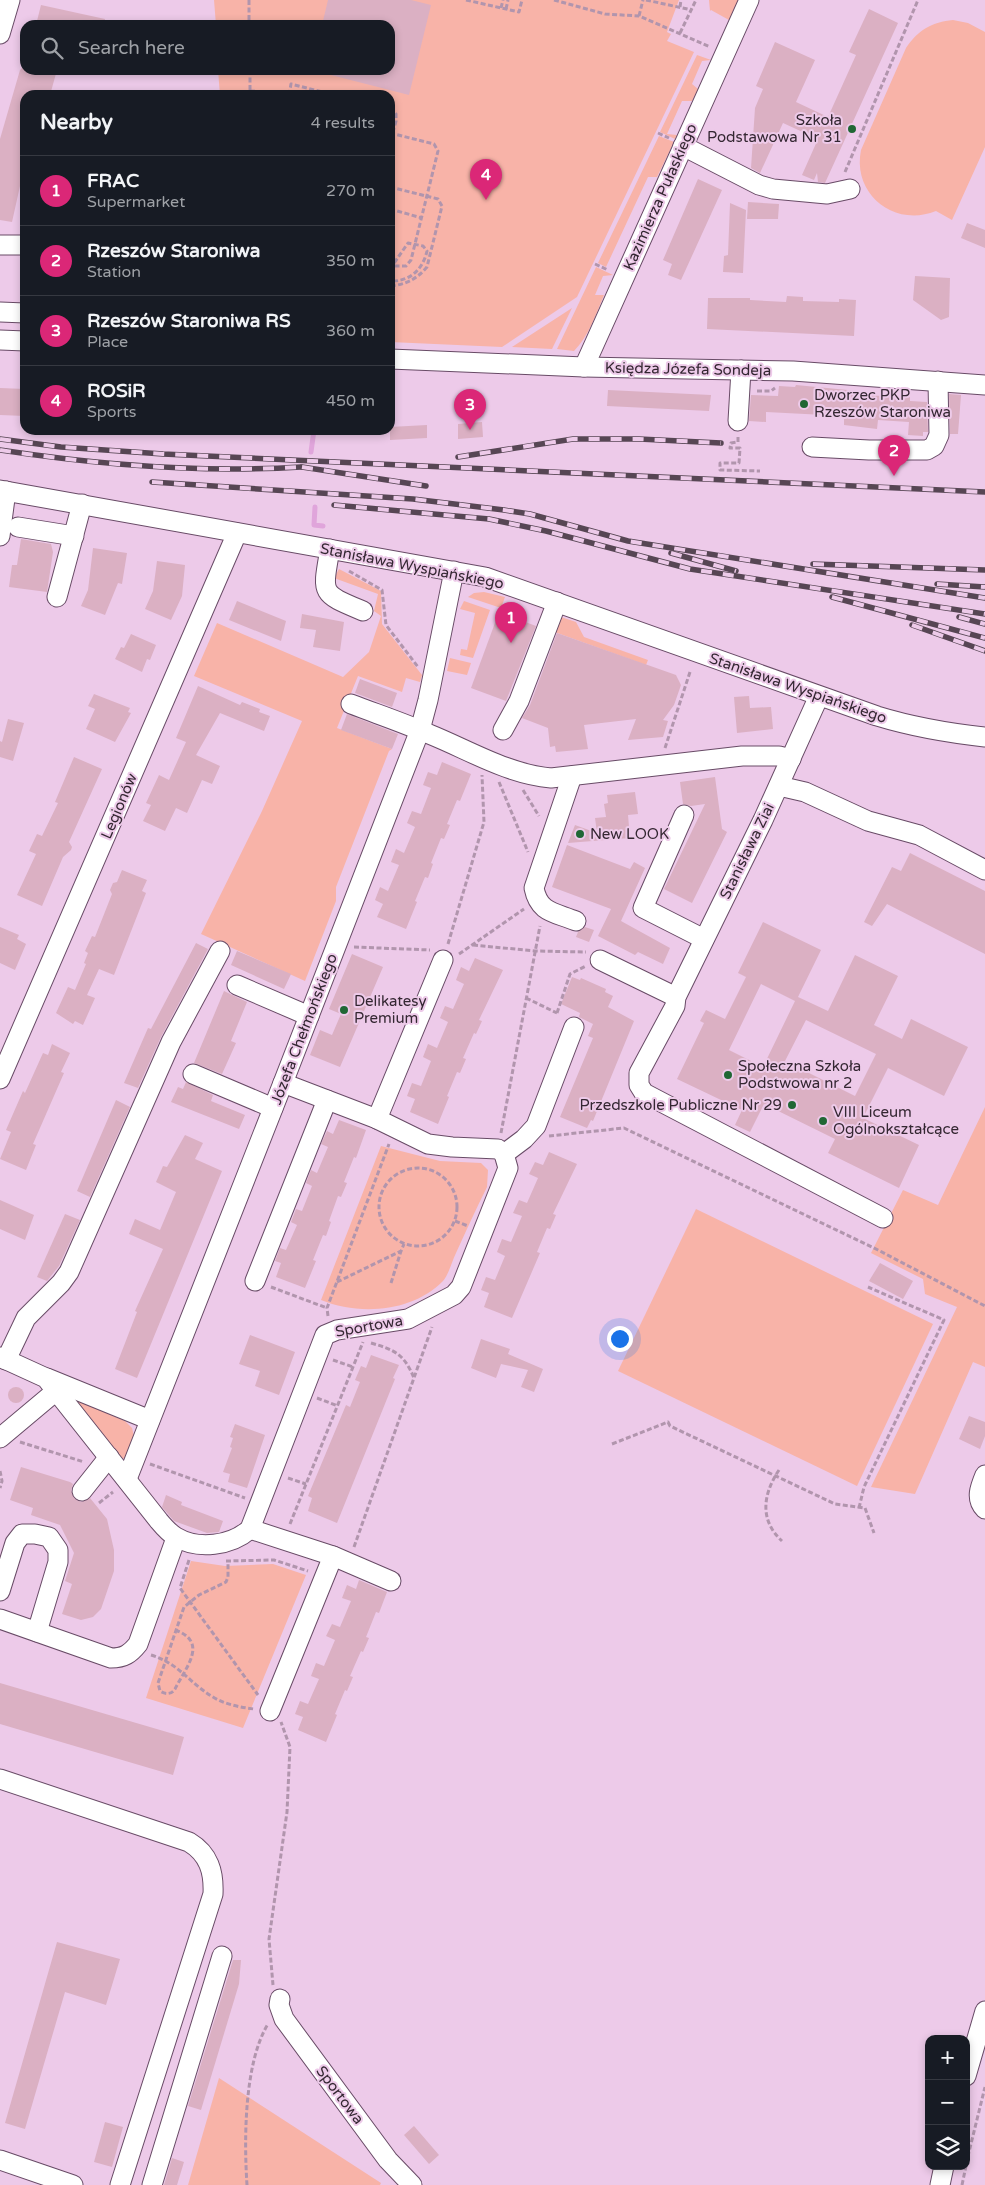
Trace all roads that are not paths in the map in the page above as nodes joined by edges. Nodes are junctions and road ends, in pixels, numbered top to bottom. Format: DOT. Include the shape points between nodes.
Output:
graph roads {
  1 [pos="749,0"];
  2 [pos="6,4"];
  3 [pos="0,34"];
  4 [pos="679,143"];
  5 [pos="843,191"];
  6 [pos="0,245"];
  7 [pos="20,245"];
  8 [pos="0,312"];
  9 [pos="20,313"];
  10 [pos="0,340"];
  11 [pos="20,341"];
  12 [pos="395,359"];
  13 [pos="584,367"];
  14 [pos="740,370"];
  15 [pos="938,381"];
  16 [pos="985,384"];
  17 [pos="738,421"];
  18 [pos="812,447"];
  19 [pos="3,491"];
  20 [pos="82,504"];
  21 [pos="18,527"];
  22 [pos="237,533"];
  23 [pos="0,536"];
  24 [pos="74,536"];
  25 [pos="330,549"];
  26 [pos="454,571"];
  27 [pos="57,597"];
  28 [pos="557,602"];
  29 [pos="363,611"];
  30 [pos="819,696"];
  31 [pos="351,704"];
  32 [pos="420,730"];
  33 [pos="503,730"];
  34 [pos="985,737"];
  35 [pos="791,759"];
  36 [pos="572,776"];
  37 [pos="779,786"];
  38 [pos="684,815"];
  39 [pos="985,870"];
  40 [pos="576,921"];
  41 [pos="704,939"];
  42 [pos="220,951"];
  43 [pos="444,957"];
  44 [pos="600,960"];
  45 [pos="237,986"];
  46 [pos="676,1001"];
  47 [pos="309,1016"];
  48 [pos="574,1027"];
  49 [pos="193,1074"];
  50 [pos="0,1079"];
  51 [pos="283,1083"];
  52 [pos="327,1100"];
  53 [pos="273,1108"];
  54 [pos="377,1119"];
  55 [pos="501,1151"];
  56 [pos="883,1218"];
  57 [pos="255,1281"];
  58 [pos="3,1359"];
  59 [pos="51,1384"];
  60 [pos="150,1420"];
  61 [pos="1,1437"];
  62 [pos="109,1457"];
  63 [pos="985,1475"];
  64 [pos="127,1479"];
  65 [pos="82,1491"];
  66 [pos="985,1509"];
  67 [pos="250,1529"];
  68 [pos="174,1545"];
  69 [pos="341,1559"];
  70 [pos="391,1581"];
  71 [pos="0,1591"];
  72 [pos="0,1619"];
  73 [pos="37,1632"];
  74 [pos="278,1714"];
  75 [pos="0,1779"];
  76 [pos="222,1956"];
  77 [pos="279,2002"];
  78 [pos="985,2011"];
  79 [pos="970,2062"];
  80 [pos="0,2160"];
  81 [pos="943,2170"];
  82 [pos="73,2185"];
  83 [pos="120,2185"];
  84 [pos="152,2185"];
  85 [pos="412,2185"];
  86 [pos="940,2185"];
  1 -- 4 [label="street, Kazimierza Pułaskiego"];
  2 -- 3 [label="street"];
  4 -- 5 [label="street" via="759,185 827,194"];
  4 -- 13 [label="street, Kazimierza Pułaskiego"];
  6 -- 7 [label="street"];
  8 -- 9 [label="street"];
  10 -- 11 [label="street"];
  12 -- 13 [label="street, Księdza Józefa Sondeja"];
  13 -- 14 [label="street, Księdza Józefa Sondeja"];
  14 -- 15 [label="street, Księdza Józefa Sondeja"];
  14 -- 17 [label="street"];
  15 -- 16 [label="street, Księdza Józefa Sondeja"];
  15 -- 18 [label="street" via="939,435 934,446 927,450"];
  19 -- 20 [label="street, Stanisława Wyspiańskiego"];
  19 -- 23 [label="street"];
  20 -- 22 [label="street, Stanisława Wyspiańskiego"];
  20 -- 24 [label="street"];
  21 -- 24 [label="street"];
  22 -- 25 [label="street, Stanisława Wyspiańskiego"];
  22 -- 50 [label="street, Legionów"];
  24 -- 27 [label="street"];
  25 -- 26 [label="street, Stanisława Wyspiańskiego"];
  25 -- 29 [label="street" via="325,579 328,594"];
  26 -- 28 [label="street, Stanisława Wyspiańskiego" via="485,577"];
  26 -- 32 [label="street, Józefa Chełmońskiego"];
  28 -- 30 [label="street, Stanisława Wyspiańskiego"];
  28 -- 33 [label="street" via="519,701"];
  30 -- 34 [label="street, Stanisława Wyspiańskiego" via="905,725"];
  30 -- 35 [label="street, Stanisława Ziai"];
  31 -- 32 [label="street"];
  32 -- 36 [label="street" via="510,770 551,778"];
  32 -- 47 [label="street, Józefa Chełmońskiego"];
  35 -- 36 [label="street" via="742,756"];
  35 -- 37 [label="street, Stanisława Ziai"];
  36 -- 40 [label="street" via="534,888 539,904"];
  37 -- 39 [label="street" via="805,792 868,821 919,835"];
  37 -- 41 [label="street, Stanisława Ziai"];
  38 -- 41 [label="street" via="644,908"];
  41 -- 46 [label="street, Stanisława Ziai"];
  42 -- 58 [label="street" via="171,1042 69,1272 26,1318"];
  43 -- 54 [label="street"];
  44 -- 46 [label="street"];
  45 -- 47 [label="street"];
  46 -- 56 [label="street, Stanisława Ziai" via="639,1073 639,1085 644,1093"];
  47 -- 51 [label="street, Józefa Chełmońskiego"];
  48 -- 55 [label="street" via="536,1126 524,1139"];
  49 -- 53 [label="street"];
  51 -- 52 [label="street"];
  51 -- 53 [label="street, Józefa Chełmońskiego"];
  52 -- 54 [label="street"];
  52 -- 57 [label="street"];
  53 -- 60 [label="street, Józefa Chełmońskiego"];
  54 -- 55 [label="street" via="428,1144"];
  55 -- 67 [label="street, Sportowa" via="508,1168 461,1288 454,1295 408,1319 367,1333 330,1332 325,1335"];
  58 -- 59 [label="street"];
  59 -- 60 [label="street"];
  59 -- 61 [label="street"];
  59 -- 62 [label="street"];
  60 -- 64 [label="street, Józefa Chełmońskiego"];
  62 -- 64 [label="street"];
  62 -- 65 [label="street"];
  63 -- 66 [label="street" via="979,1497"];
  64 -- 68 [label="street"];
  67 -- 68 [label="street" via="236,1538 212,1544"];
  67 -- 69 [label="street"];
  68 -- 73 [label="street" via="138,1644 121,1658 111,1658"];
  69 -- 70 [label="street"];
  69 -- 74 [label="street"];
  71 -- 73 [label="street" via="15,1542 22,1534 50,1537 58,1550 58,1562"];
  72 -- 73 [label="street"];
  75 -- 83 [label="street" via="189,1842 206,1856 211,1868 213,1894"];
  76 -- 84 [label="street"];
  77 -- 85 [label="street, Sportowa" via="284,2019 388,2160"];
  78 -- 79 [label="street"];
  80 -- 82 [label="street"];
  81 -- 86 [label="street"];
}
